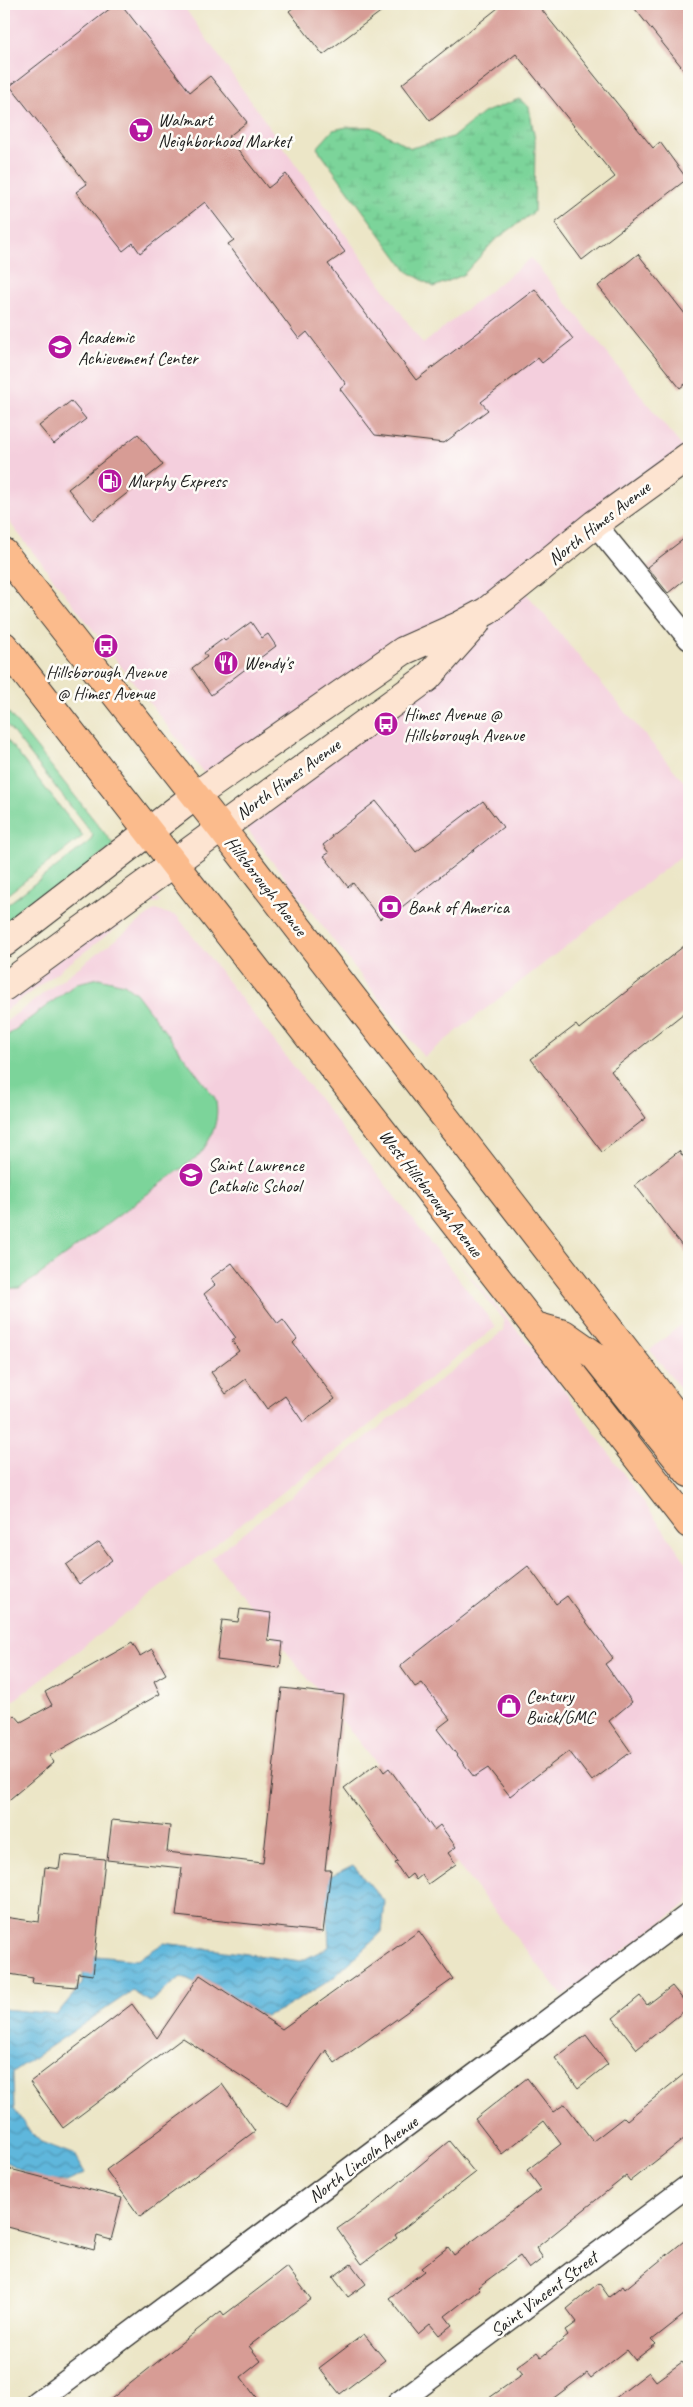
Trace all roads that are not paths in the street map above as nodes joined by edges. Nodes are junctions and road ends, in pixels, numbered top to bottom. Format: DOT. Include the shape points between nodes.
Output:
graph roads {
  1 [pos="689,456"];
  2 [pos="595,524"];
  3 [pos="4,553"];
  4 [pos="487,611"];
  5 [pos="687,631"];
  6 [pos="4,646"];
  7 [pos="196,796"];
  8 [pos="221,828"];
  9 [pos="148,831"];
  10 [pos="172,862"];
  11 [pos="4,943"];
  12 [pos="4,987"];
  13 [pos="535,1326"];
  14 [pos="689,1432"];
  15 [pos="689,1473"];
  16 [pos="689,1524"];
  17 [pos="689,1914"];
  18 [pos="689,2185"];
  19 [pos="37,2403"];
  20 [pos="398,2403"];
  1 -- 2 [label="street, North Himes Avenue"];
  2 -- 4 [label="street, North Himes Avenue"];
  2 -- 5 [label="street"];
  3 -- 7 [label="main road, Hillsborough Avenue"];
  4 -- 7 [label="street, North Himes Avenue" via="403,651"];
  4 -- 8 [label="street, North Himes Avenue" via="427,678"];
  6 -- 9 [label="main road"];
  7 -- 8 [label="main road, Hillsborough Avenue"];
  7 -- 9 [label="street, North Himes Avenue"];
  8 -- 10 [label="street, North Himes Avenue"];
  8 -- 14 [label="main road, Hillsborough Avenue"];
  9 -- 10 [label="main road"];
  9 -- 11 [label="street, North Himes Avenue"];
  10 -- 12 [label="street, North Himes Avenue"];
  10 -- 13 [label="main road, West Hillsborough Avenue"];
  13 -- 15 [label="main road" via="564,1334 594,1355"];
  13 -- 16 [label="main road, West Hillsborough Avenue"];
  17 -- 19 [label="street, North Lincoln Avenue"];
  18 -- 20 [label="street, Saint Vincent Street"];
}
